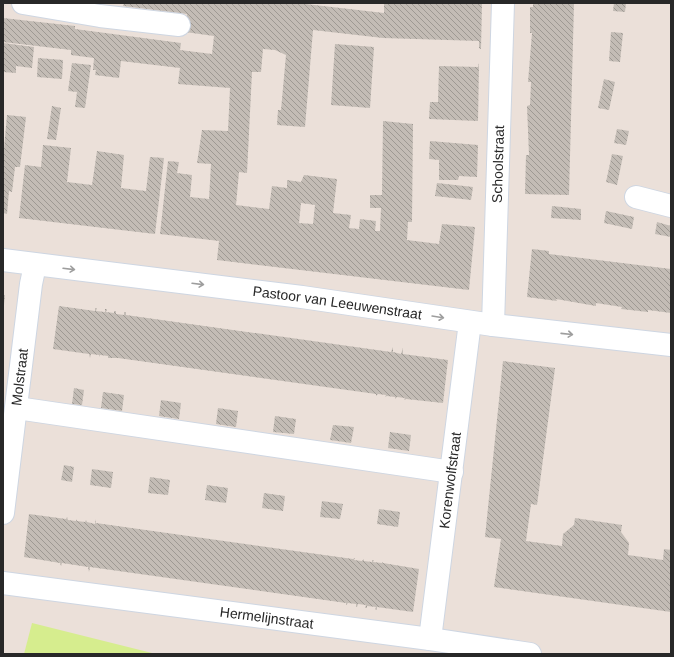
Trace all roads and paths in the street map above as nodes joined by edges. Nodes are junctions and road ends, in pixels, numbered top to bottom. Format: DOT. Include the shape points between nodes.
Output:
graph roads {
  1 [pos="23,3"];
  2 [pos="503,3"];
  3 [pos="101,9"];
  4 [pos="179,25"];
  5 [pos="636,197"];
  6 [pos="671,206"];
  7 [pos="3,260"];
  8 [pos="35,265"];
  9 [pos="470,322"];
  10 [pos="493,325"];
  11 [pos="671,345"];
  12 [pos="17,408"];
  13 [pos="452,472"];
  14 [pos="3,513"];
  15 [pos="3,583"];
  16 [pos="430,639"];
  17 [pos="530,654"];
  1 -- 3 [label="street"];
  2 -- 10 [label="street, Schoolstraat"];
  3 -- 4 [label="street"];
  5 -- 6 [label="street"];
  7 -- 8 [label="street, Pastoor van Leeuwenstraat"];
  8 -- 9 [label="street, Pastoor van Leeuwenstraat, one-way" via="302,297"];
  8 -- 12 [label="street, Molstraat"];
  9 -- 10 [label="street, Pastoor van Leeuwenstraat"];
  9 -- 13 [label="street, Korenwolfstraat"];
  10 -- 11 [label="street, Pastoor van Leeuwenstraat, one-way"];
  12 -- 13 [label="street"];
  12 -- 14 [label="street, Molstraat"];
  13 -- 16 [label="street, Korenwolfstraat"];
  15 -- 16 [label="street, Hermelijnstraat"];
  16 -- 17 [label="street, Hermelijnstraat"];
}
